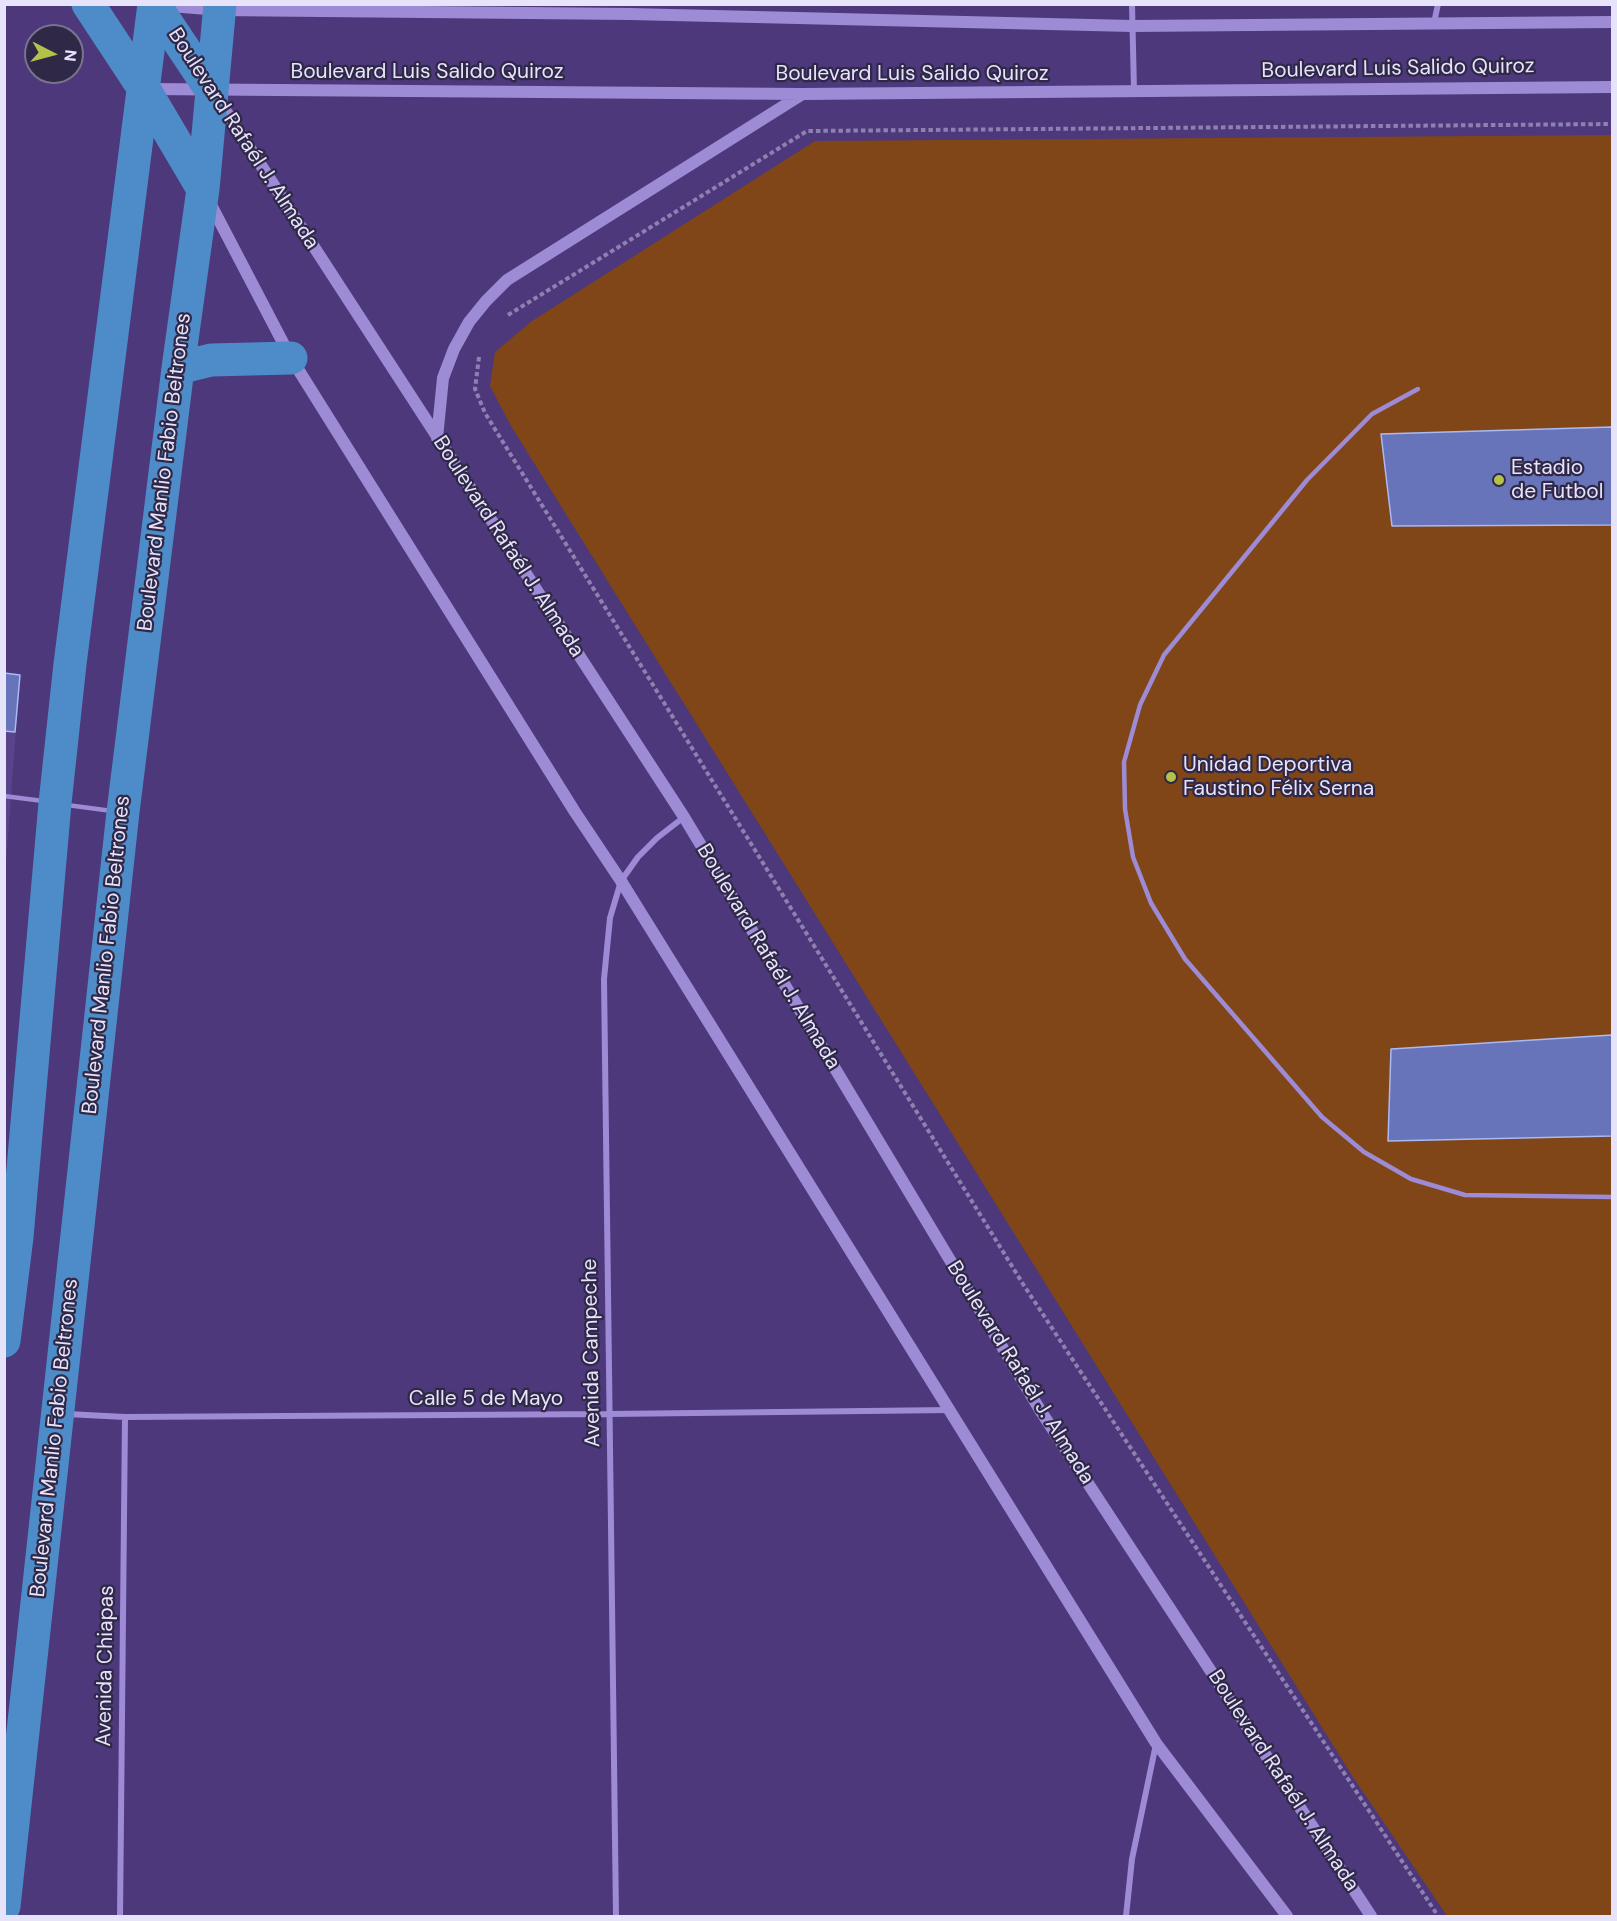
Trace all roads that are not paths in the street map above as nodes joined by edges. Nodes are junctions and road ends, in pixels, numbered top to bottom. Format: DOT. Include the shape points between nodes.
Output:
graph roads {
  1 [pos="88,4"];
  2 [pos="1132,4"];
  3 [pos="1438,4"];
  4 [pos="154,5"];
  5 [pos="219,7"];
  6 [pos="630,9"];
  7 [pos="1612,22"];
  8 [pos="1434,23"];
  9 [pos="1132,26"];
  10 [pos="1612,87"];
  11 [pos="144,89"];
  12 [pos="212,91"];
  13 [pos="1134,91"];
  14 [pos="802,94"];
  15 [pos="203,189"];
  16 [pos="291,358"];
  17 [pos="177,368"];
  18 [pos="1418,389"];
  19 [pos="437,438"];
  20 [pos="4,796"];
  21 [pos="55,803"];
  22 [pos="123,812"];
  23 [pos="684,817"];
  24 [pos="621,881"];
  25 [pos="1612,1197"];
  26 [pos="4,1341"];
  27 [pos="950,1410"];
  28 [pos="57,1414"];
  29 [pos="610,1414"];
  30 [pos="125,1417"];
  31 [pos="1156,1743"];
  32 [pos="4,1906"];
  33 [pos="120,1917"];
  34 [pos="616,1917"];
  35 [pos="1126,1917"];
  36 [pos="1287,1917"];
  37 [pos="1371,1917"];
  1 -- 11 [label="main road"];
  2 -- 9 [label="street"];
  3 -- 8 [label="street"];
  4 -- 5 [label="main road"];
  4 -- 11 [label="main road"];
  4 -- 12 [label="main road, Boulevard Rafaél J. Almada"];
  5 -- 6 [label="main road"];
  5 -- 12 [label="main road, Boulevard Manlio Fabio Beltrones"];
  6 -- 9 [label="main road"];
  7 -- 8 [label="main road"];
  8 -- 9 [label="main road"];
  9 -- 13 [label="street"];
  10 -- 13 [label="main road, Boulevard Luis Salido Quiroz"];
  11 -- 12 [label="main road, Boulevard Luis Salido Quiroz"];
  11 -- 15 [label="main road"];
  11 -- 21 [label="main road"];
  12 -- 14 [label="main road, Boulevard Luis Salido Quiroz"];
  12 -- 15 [label="main road, Boulevard Manlio Fabio Beltrones"];
  12 -- 19 [label="main road, Boulevard Rafaél J. Almada"];
  13 -- 14 [label="main road, Boulevard Luis Salido Quiroz"];
  14 -- 19 [label="main road" via="507,280 469,321 454,349 443,378"];
  15 -- 16 [label="main road"];
  15 -- 17 [label="main road, Boulevard Manlio Fabio Beltrones"];
  16 -- 17 [label="main road" via="211,360"];
  16 -- 24 [label="main road"];
  17 -- 22 [label="main road, Boulevard Manlio Fabio Beltrones"];
  18 -- 25 [label="lane" via="1372,414 1307,480 1164,655 1140,705 1124,762 1125,809 1133,857 1151,903 1185,959 1322,1117 1364,1152 1411,1179 1465,1194"];
  19 -- 23 [label="main road, Boulevard Rafaél J. Almada"];
  20 -- 21 [label="lane"];
  21 -- 22 [label="lane"];
  21 -- 26 [label="main road"];
  22 -- 28 [label="main road, Boulevard Manlio Fabio Beltrones"];
  23 -- 24 [label="street, Avenida Campeche" via="638,857"];
  23 -- 37 [label="main road, Boulevard Rafaél J. Almada" via="1040,1410"];
  24 -- 27 [label="main road"];
  24 -- 29 [label="street, Avenida Campeche" via="610,918 604,979"];
  27 -- 29 [label="street, Calle 5 de Mayo"];
  27 -- 31 [label="main road"];
  28 -- 30 [label="street, Calle 5 de Mayo"];
  28 -- 32 [label="main road, Boulevard Manlio Fabio Beltrones"];
  29 -- 30 [label="street, Calle 5 de Mayo"];
  29 -- 34 [label="street, Avenida Campeche"];
  30 -- 33 [label="street, Avenida Chiapas"];
  31 -- 35 [label="street" via="1132,1859"];
  31 -- 36 [label="main road"];
}
